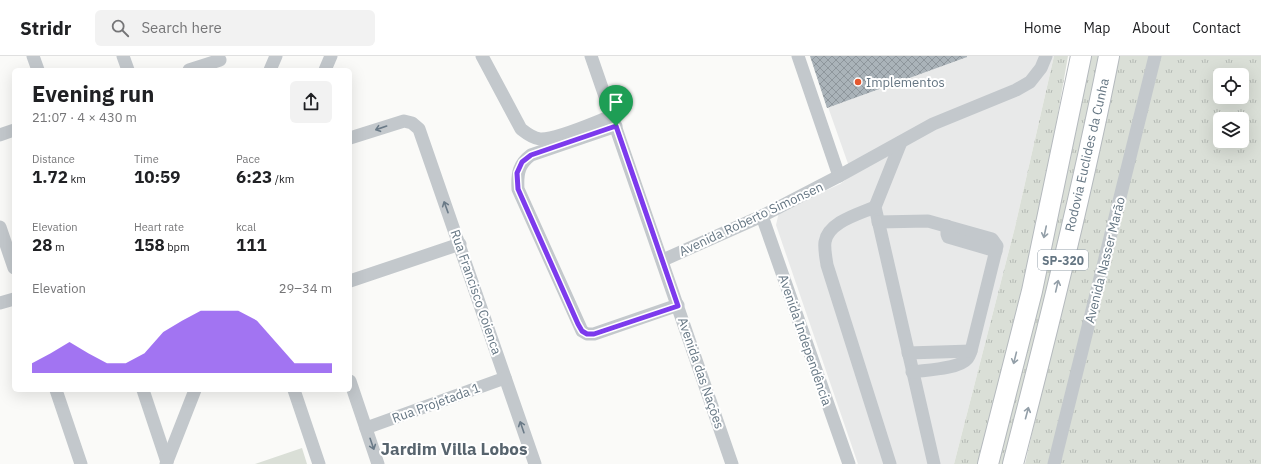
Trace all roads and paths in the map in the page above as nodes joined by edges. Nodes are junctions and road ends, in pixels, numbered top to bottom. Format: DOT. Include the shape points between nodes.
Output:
graph roads {
  1 [pos="33,56"];
  2 [pos="123,56"];
  3 [pos="276,56"];
  4 [pos="331,56"];
  5 [pos="482,56"];
  6 [pos="591,56"];
  7 [pos="798,56"];
  8 [pos="1070,56"];
  9 [pos="1081,56"];
  10 [pos="1108,56"];
  11 [pos="1113,56"];
  12 [pos="1155,56"];
  13 [pos="1042,60"];
  14 [pos="221,62"];
  15 [pos="37,68"];
  16 [pos="127,68"];
  17 [pos="197,68"];
  18 [pos="271,68"];
  19 [pos="326,68"];
  20 [pos="1099,107"];
  21 [pos="614,121"];
  22 [pos="12,131"];
  23 [pos="0,135"];
  24 [pos="352,137"];
  25 [pos="901,142"];
  26 [pos="839,176"];
  27 [pos="875,207"];
  28 [pos="1051,208"];
  29 [pos="762,216"];
  30 [pos="878,222"];
  31 [pos="1,236"];
  32 [pos="460,244"];
  33 [pos="663,260"];
  34 [pos="12,263"];
  35 [pos="352,280"];
  36 [pos="12,300"];
  37 [pos="0,303"];
  38 [pos="678,306"];
  39 [pos="971,351"];
  40 [pos="908,353"];
  41 [pos="912,372"];
  42 [pos="505,378"];
  43 [pos="352,387"];
  44 [pos="57,392"];
  45 [pos="144,392"];
  46 [pos="194,392"];
  47 [pos="295,392"];
  48 [pos="366,428"];
  49 [pos="166,463"];
  50 [pos="81,464"];
  51 [pos="320,464"];
  52 [pos="378,464"];
  53 [pos="534,464"];
  54 [pos="732,464"];
  55 [pos="849,464"];
  56 [pos="890,464"];
  57 [pos="934,464"];
  58 [pos="988,464"];
  59 [pos="1014,464"];
  60 [pos="1054,464"];
  1 -- 15 [label="street"];
  2 -- 16 [label="street"];
  3 -- 18 [label="street"];
  4 -- 19 [label="street"];
  5 -- 21 [label="street" via="521,129 529,136 540,139 553,137"];
  6 -- 21 [label="street, Avenida das Nações"];
  7 -- 26 [label="street"];
  8 -- 28 [label="highway"];
  9 -- 28 [label="highway, Rodovia Euclides da Cunha / SP-320"];
  10 -- 20 [label="highway, Rodovia Euclides da Cunha / SP-320"];
  11 -- 20 [label="highway"];
  12 -- 60 [label="street, Avenida Nasser Marão"];
  13 -- 25 [label="street, Avenida Roberto Simonsen" via="1030,82 933,124"];
  14 -- 17 [label="street"];
  59 -- 20 [label="highway, Rodovia Euclides da Cunha / SP-320, one-way"];
  21 -- 33 [label="street, Avenida das Nações"];
  21 -- 38 [label="street" via="531,155 522,162 517,173 518,189 582,331 594,334"];
  22 -- 23 [label="street"];
  32 -- 24 [label="street, Rua Francisco Coienca, one-way" via="422,137 412,123 404,121"];
  25 -- 26 [label="street, Avenida Roberto Simonsen"];
  25 -- 27 [label="street"];
  26 -- 29 [label="street, Avenida Roberto Simonsen"];
  27 -- 30 [label="street"];
  27 -- 56 [label="street" via="846,219 832,229 825,242 827,264"];
  28 -- 58 [label="highway, Rodovia Euclides da Cunha / SP-320, one-way"];
  29 -- 33 [label="street, Avenida Roberto Simonsen"];
  29 -- 55 [label="street, Avenida Independência"];
  30 -- 39 [label="street" via="928,221 947,226 948,237 996,251"];
  30 -- 40 [label="street"];
  31 -- 34 [label="street"];
  32 -- 35 [label="street"];
  32 -- 42 [label="street, Rua Francisco Coienca"];
  33 -- 38 [label="street, Avenida das Nações"];
  36 -- 37 [label="street"];
  38 -- 54 [label="street, Avenida das Nações"];
  39 -- 40 [label="street"];
  39 -- 41 [label="street" via="968,359 962,364"];
  40 -- 41 [label="street"];
  41 -- 57 [label="street"];
  42 -- 48 [label="street, Rua Projetada 1"];
  53 -- 42 [label="street, Rua Francisco Coienca, one-way"];
  43 -- 48 [label="street"];
  44 -- 50 [label="street"];
  45 -- 49 [label="street"];
  46 -- 49 [label="street"];
  47 -- 51 [label="street"];
  48 -- 52 [label="street, one-way"];
}
